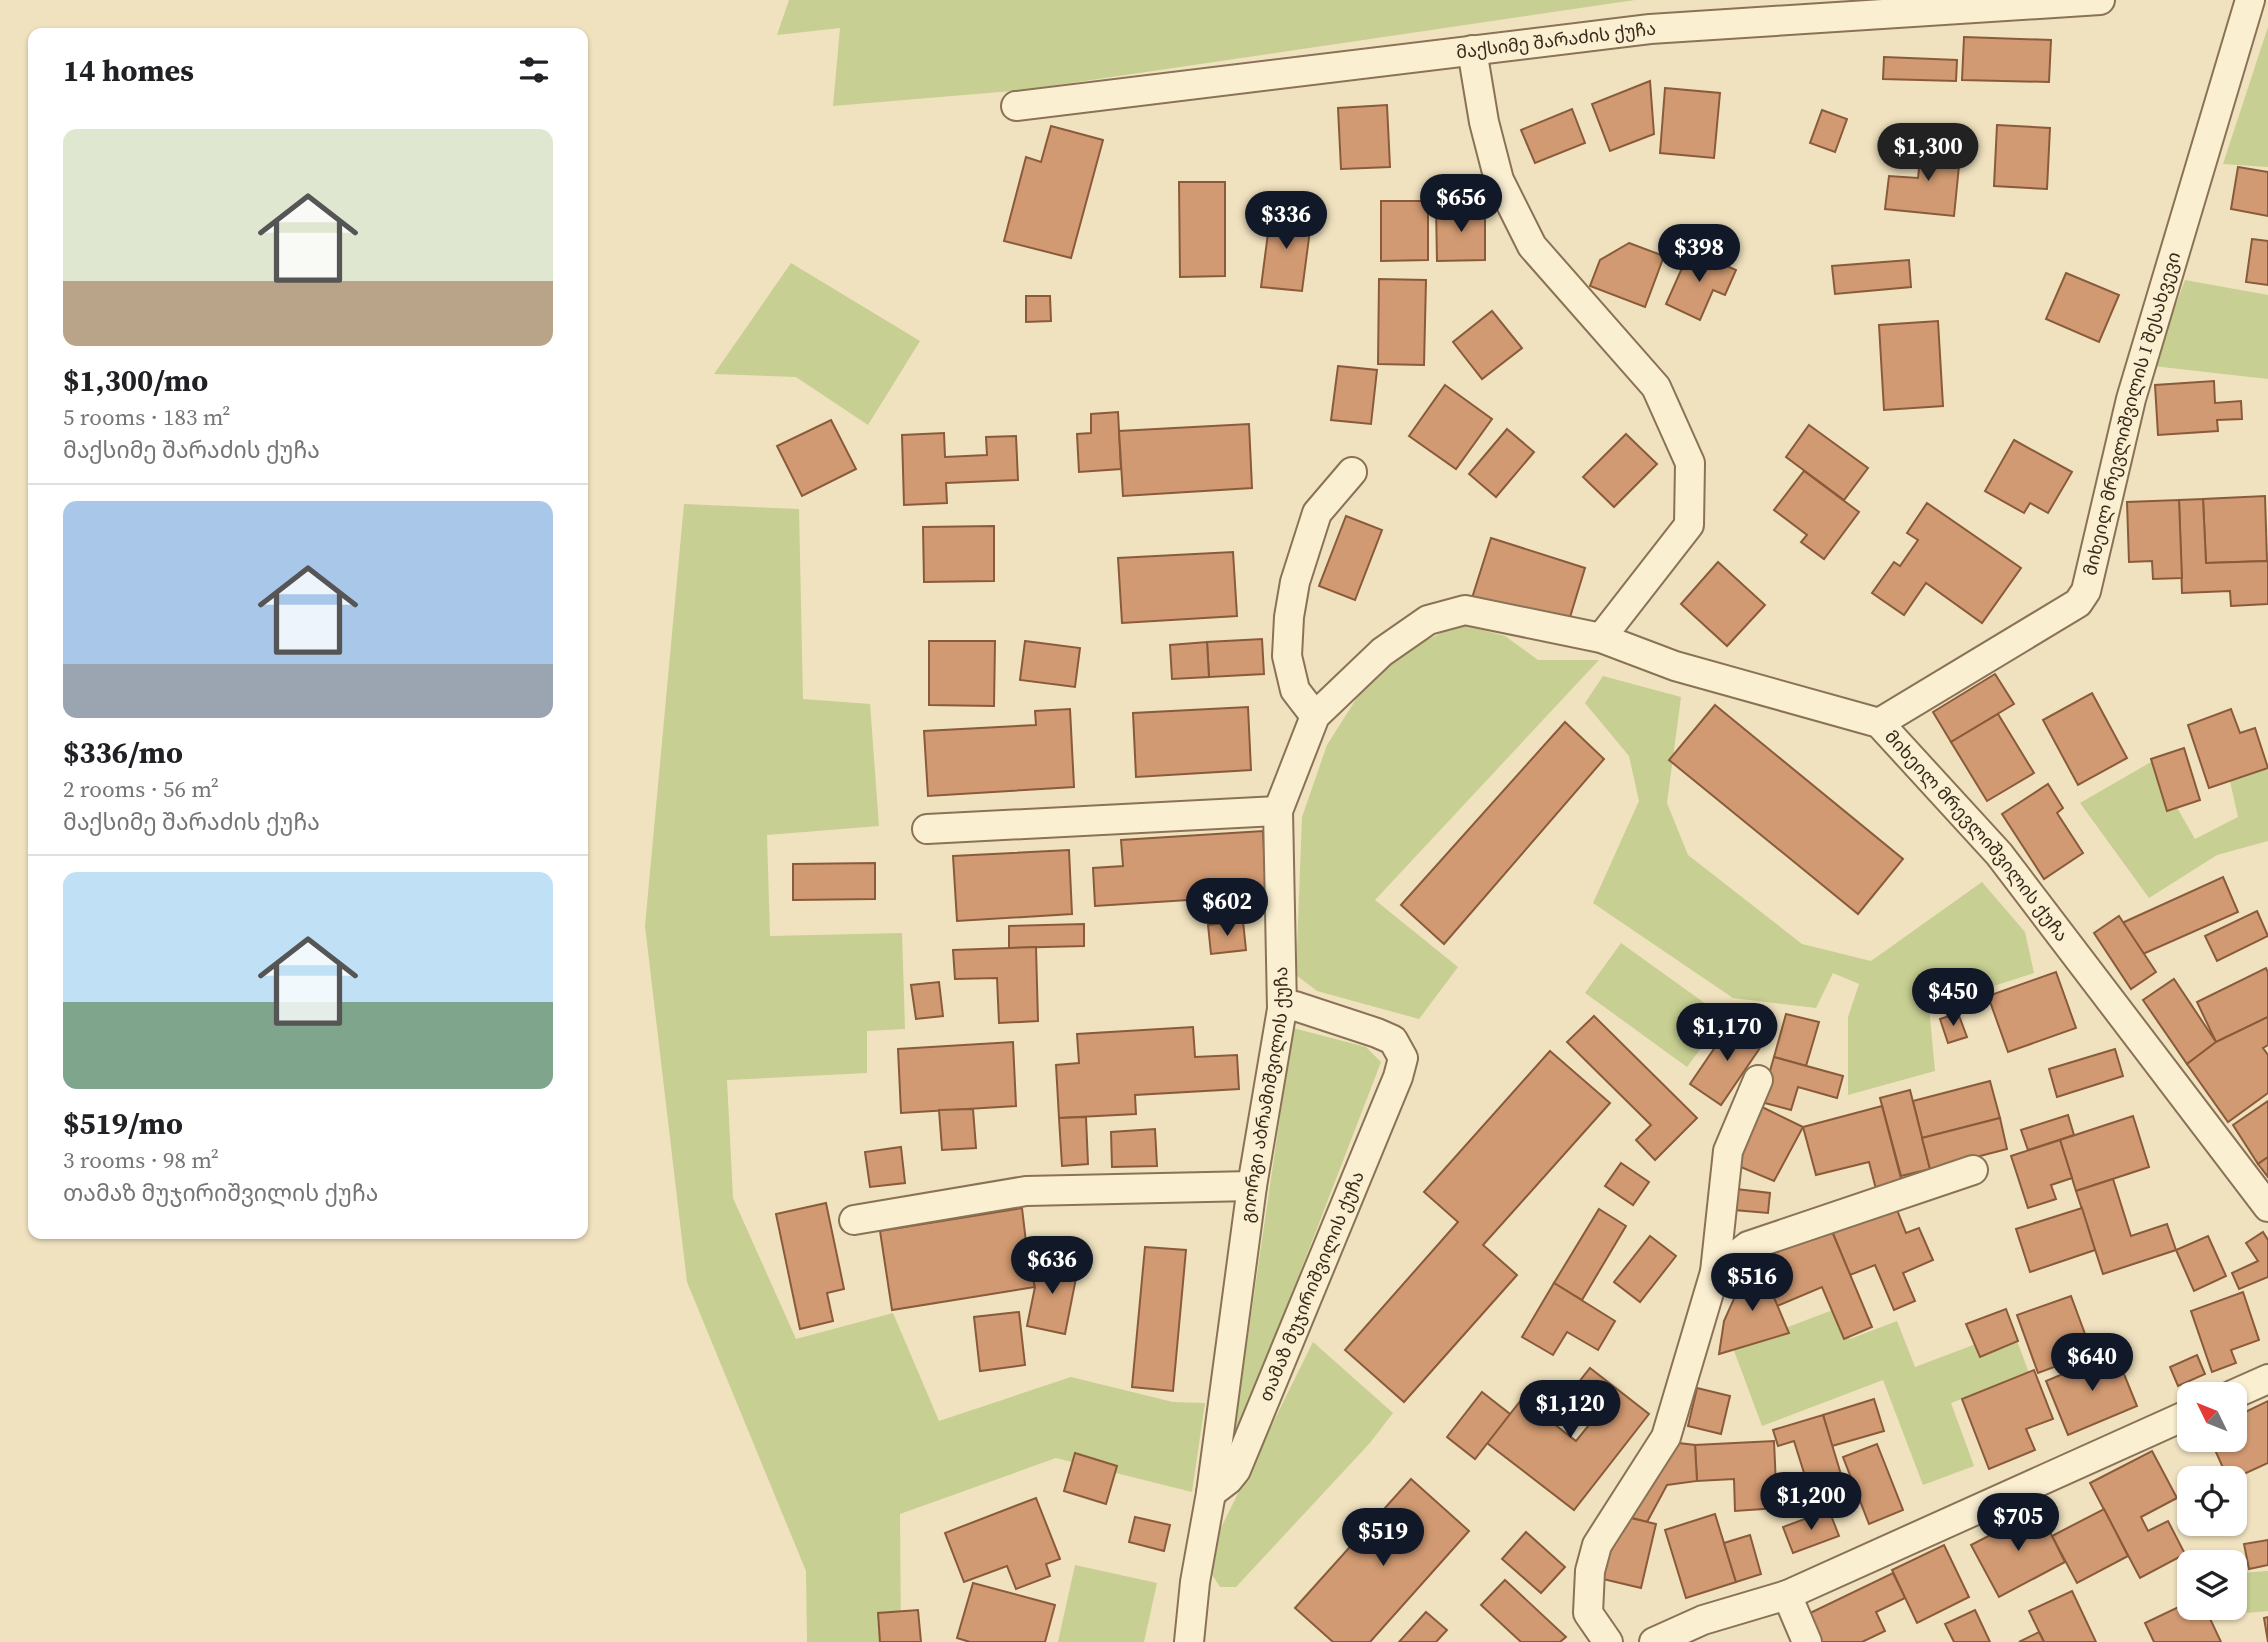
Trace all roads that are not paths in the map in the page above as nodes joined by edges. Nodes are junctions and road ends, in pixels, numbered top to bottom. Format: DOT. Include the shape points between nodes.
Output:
graph roads {
  1 [pos="2100,0"];
  2 [pos="2250,0"];
  3 [pos="1472,50"];
  4 [pos="1016,106"];
  5 [pos="1352,472"];
  6 [pos="1601,638"];
  7 [pos="1315,716"];
  8 [pos="1879,723"];
  9 [pos="1278,811"];
  10 [pos="927,829"];
  11 [pos="1282,1009"];
  12 [pos="1758,1080"];
  13 [pos="1973,1170"];
  14 [pos="1252,1186"];
  15 [pos="2268,1207"];
  16 [pos="854,1220"];
  17 [pos="1715,1272"];
  18 [pos="2268,1379"];
  19 [pos="2247,1388"];
  20 [pos="2177,1419"];
  21 [pos="1211,1493"];
  22 [pos="1787,1595"];
  23 [pos="1189,1642"];
  24 [pos="1608,1642"];
  25 [pos="1654,1642"];
  26 [pos="1807,1642"];
  1 -- 3 [label="street, მაქსიმე შარაძის ქუჩა" via="1650,29"];
  2 -- 8 [label="street, მიხეილ მრევლიშვილის I შესახვევი" via="2131,399 2086,591 2078,603"];
  3 -- 4 [label="street, მაქსიმე შარაძის ქუჩა"];
  3 -- 6 [label="street" via="1499,180 1532,246 1656,387 1690,463 1689,525"];
  5 -- 7 [label="street" via="1317,513 1289,617 1287,656 1295,690"];
  6 -- 7 [label="street, მიხეილ მრევლიშვილის ქუჩა" via="1465,610 1428,620 1382,652"];
  6 -- 8 [label="street, მიხეილ მრევლიშვილის ქუჩა" via="1675,666"];
  7 -- 9 [label="street, გიორგი აბრამიშვილის ქუჩა"];
  8 -- 15 [label="street, მიხეილ მრევლიშვილის ქუჩა" via="1999,853"];
  9 -- 10 [label="street"];
  9 -- 11 [label="street, გიორგი აბრამიშვილის ქუჩა"];
  11 -- 14 [label="street, გიორგი აბრამიშვილის ქუჩა"];
  11 -- 21 [label="street, თამაზ მუჯირიშვილის ქუჩა" via="1295,1006 1377,1033 1393,1040 1403,1058 1236,1470"];
  12 -- 17 [label="street" via="1728,1152"];
  13 -- 17 [label="street" via="1748,1246"];
  14 -- 16 [label="street" via="1026,1191"];
  14 -- 21 [label="street, გიორგი აბრამიშვილის ქუჩა"];
  17 -- 24 [label="street" via="1666,1437 1597,1545 1590,1571 1588,1613"];
  18 -- 19 [label="street"];
  20 -- 22 [label="street"];
  21 -- 23 [label="street"];
  22 -- 25 [label="street" via="1703,1620"];
  22 -- 26 [label="street"];
}
